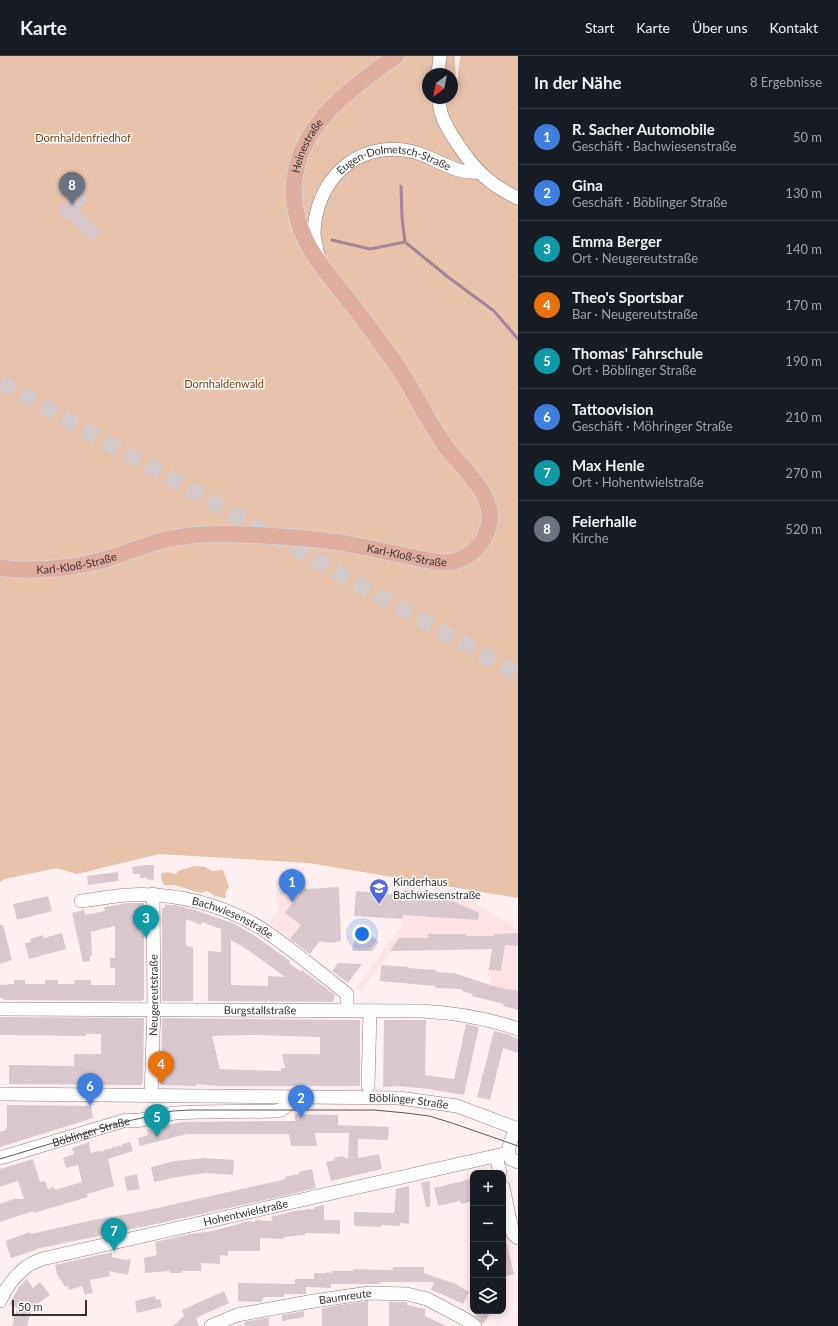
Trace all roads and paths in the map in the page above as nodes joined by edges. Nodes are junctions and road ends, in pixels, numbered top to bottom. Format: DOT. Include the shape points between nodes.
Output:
graph roads {
  1 [pos="396,56"];
  2 [pos="440,56"];
  3 [pos="439,68"];
  4 [pos="440,104"];
  5 [pos="479,172"];
  6 [pos="518,198"];
  7 [pos="320,266"];
  8 [pos="0,568"];
  9 [pos="153,894"];
  10 [pos="81,901"];
  11 [pos="0,1009"];
  12 [pos="154,1009"];
  13 [pos="347,1010"];
  14 [pos="370,1010"];
  15 [pos="518,1029"];
  16 [pos="368,1086"];
  17 [pos="0,1094"];
  18 [pos="151,1096"];
  19 [pos="298,1097"];
  20 [pos="517,1128"];
  21 [pos="507,1157"];
  22 [pos="0,1158"];
  23 [pos="501,1170"];
  24 [pos="506,1201"];
  25 [pos="518,1238"];
  26 [pos="0,1301"];
  27 [pos="211,1326"];
  28 [pos="475,1326"];
  1 -- 7 [label="main road, Heinestraße" via="328,112 309,136 300,155 294,186 296,212 304,238"];
  2 -- 3 [label="street"];
  4 -- 5 [label="street, Eugen-Dolmetsch-Straße" via="450,132 469,162"];
  5 -- 6 [label="street, Eugen-Dolmetsch-Straße" via="494,186"];
  5 -- 7 [label="street, Eugen-Dolmetsch-Straße" via="455,170 419,153 400,150 380,149 362,156 333,177 320,201 314,237"];
  7 -- 8 [label="main road, Karl-Kloß-Straße" via="378,339 400,370 442,442 484,494 489,507 488,526 475,550 459,560 440,562 343,543 290,537 203,534 166,539 100,561 67,567 34,570"];
  9 -- 10 [label="street, Bachwiesenstraße"];
  9 -- 12 [label="street, Neugereutstraße"];
  9 -- 13 [label="street, Bachwiesenstraße" via="204,904 232,914 259,928 347,994"];
  11 -- 12 [label="street, Burgstallstraße"];
  12 -- 13 [label="street, Burgstallstraße"];
  12 -- 18 [label="street, Neugereutstraße"];
  13 -- 14 [label="street, Burgstallstraße"];
  14 -- 15 [label="street, Burgstallstraße" via="456,1014 502,1023"];
  14 -- 16 [label="street"];
  17 -- 18 [label="street, Böblinger Straße"];
  18 -- 19 [label="street, Böblinger Straße"];
  19 -- 20 [label="street, Böblinger Straße" via="399,1098 438,1102 458,1106"];
  19 -- 22 [label="street, Böblinger Straße" via="281,1110 275,1111 189,1112 126,1120"];
  20 -- 21 [label="street, Böblinger Straße"];
  21 -- 23 [label="street"];
  21 -- 26 [label="street, Hohentwielstraße" via="42,1259 26,1267 12,1281"];
  24 -- 25 [label="street" via="513,1234"];
  27 -- 28 [label="street, Baumreute" via="237,1315 369,1293 407,1294 427,1299"];
}
